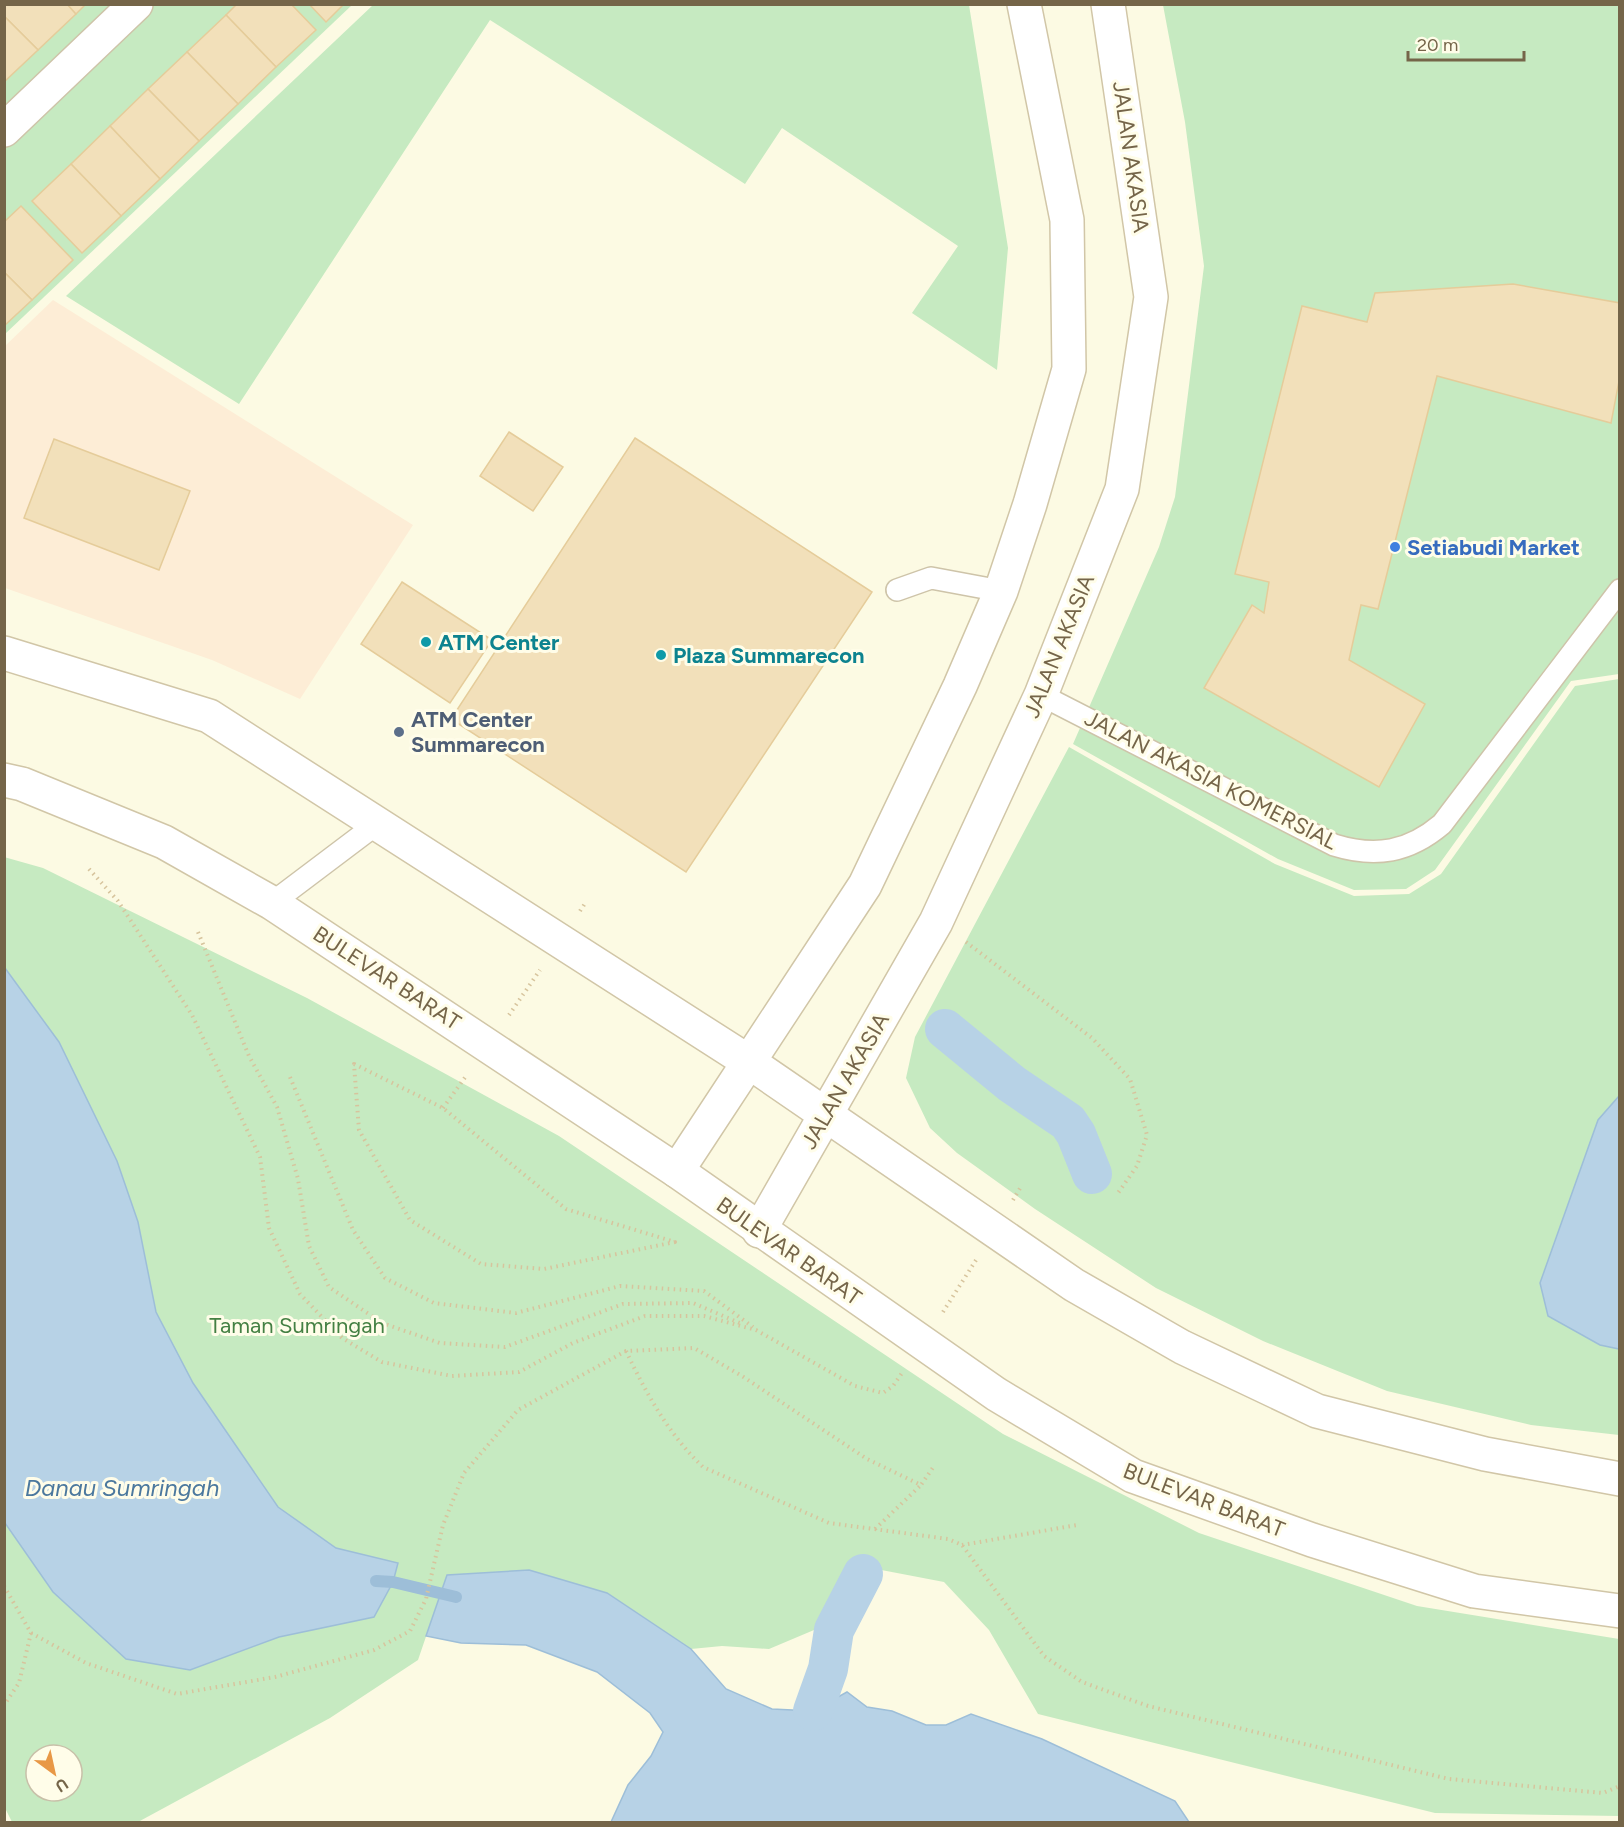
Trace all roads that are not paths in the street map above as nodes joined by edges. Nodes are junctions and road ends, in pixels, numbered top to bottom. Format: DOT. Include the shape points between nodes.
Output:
graph roads {
  1 [pos="136,4"];
  2 [pos="1024,4"];
  3 [pos="1108,4"];
  4 [pos="4,130"];
  5 [pos="897,590"];
  6 [pos="1620,590"];
  7 [pos="1001,591"];
  8 [pos="4,653"];
  9 [pos="1041,695"];
  10 [pos="4,780"];
  11 [pos="378,823"];
  12 [pos="272,903"];
  13 [pos="749,1062"];
  14 [pos="826,1115"];
  15 [pos="677,1171"];
  16 [pos="759,1231"];
  17 [pos="1620,1479"];
  18 [pos="1620,1611"];
  1 -- 4 [label="main road"];
  2 -- 7 [label="main road" via="1067,220 1069,369"];
  3 -- 9 [label="main road, JALAN AKASIA" via="1151,297 1122,489"];
  5 -- 7 [label="lane" via="931,578"];
  6 -- 9 [label="lane, JALAN AKASIA KOMERSIAL" via="1442,824 1428,836 1394,852 1353,851 1334,846"];
  7 -- 13 [label="main road" via="865,885"];
  8 -- 11 [label="main road" via="209,716"];
  9 -- 14 [label="main road, JALAN AKASIA" via="936,922"];
  10 -- 12 [label="main road, BULEVAR BARAT" via="164,842"];
  11 -- 12 [label="lane"];
  11 -- 13 [label="main road"];
  12 -- 15 [label="main road, BULEVAR BARAT"];
  13 -- 14 [label="main road"];
  13 -- 15 [label="main road"];
  14 -- 16 [label="main road, JALAN AKASIA"];
  14 -- 17 [label="main road" via="1074,1285 1182,1347 1317,1411 1485,1454"];
  15 -- 16 [label="main road, BULEVAR BARAT"];
  16 -- 18 [label="main road, BULEVAR BARAT" via="996,1394 1133,1476 1474,1592"];
}
